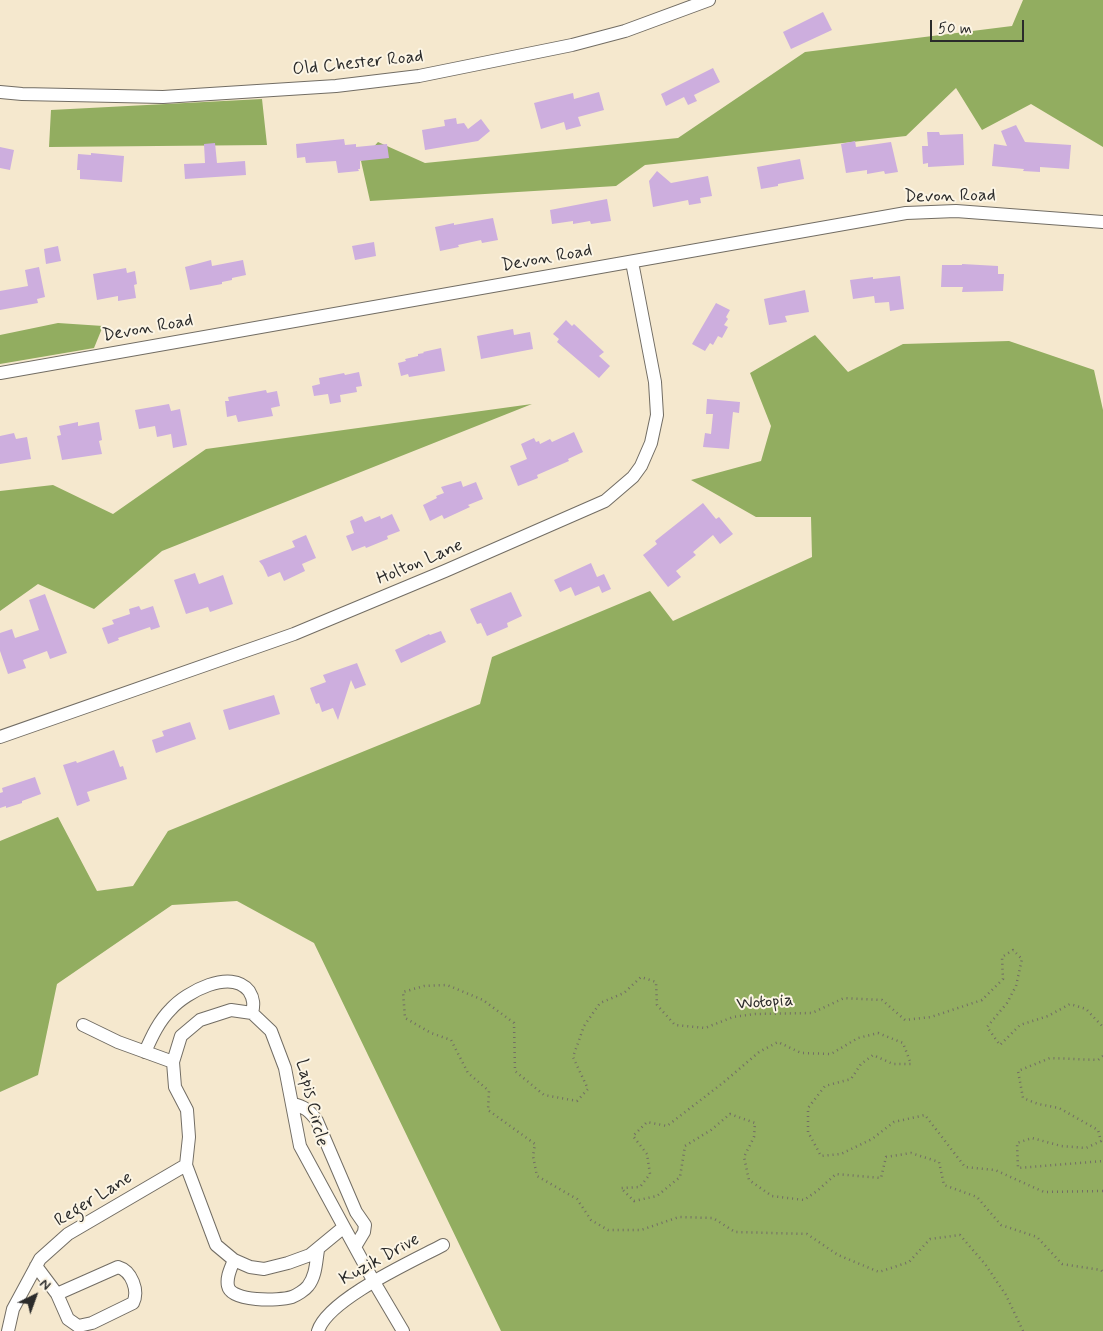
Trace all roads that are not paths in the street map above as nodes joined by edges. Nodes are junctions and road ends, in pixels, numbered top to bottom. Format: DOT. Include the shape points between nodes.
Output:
graph roads {
  1 [pos="709,0"];
  2 [pos="0,92"];
  3 [pos="1103,222"];
  4 [pos="632,262"];
  5 [pos="0,373"];
  6 [pos="0,737"];
  7 [pos="252,1013"];
  8 [pos="83,1025"];
  9 [pos="145,1052"];
  10 [pos="173,1062"];
  11 [pos="292,1104"];
  12 [pos="186,1165"];
  13 [pos="344,1227"];
  14 [pos="443,1245"];
  15 [pos="355,1247"];
  16 [pos="318,1250"];
  17 [pos="234,1260"];
  18 [pos="36,1266"];
  19 [pos="374,1282"];
  20 [pos="58,1294"];
  21 [pos="8,1331"];
  22 [pos="318,1331"];
  23 [pos="403,1331"];
  1 -- 2 [label="street, Old Chester Road" via="572,45 419,76 336,86 163,97"];
  3 -- 4 [label="street, Devon Road" via="956,211 906,213"];
  4 -- 5 [label="street, Devon Road"];
  4 -- 6 [label="street, Holton Lane" via="649,342 657,415 651,443 641,466 605,501 294,634"];
  7 -- 9 [label="street" via="252,996 242,985 234,981 212,984 191,993 171,1008 156,1028"];
  7 -- 10 [label="street" via="231,1010 200,1020 181,1036"];
  7 -- 11 [label="street, Lapis Circle" via="271,1031 285,1068"];
  8 -- 9 [label="street"];
  9 -- 10 [label="street"];
  10 -- 12 [label="street" via="175,1087 187,1110"];
  11 -- 13 [label="street, Lapis Circle" via="300,1146"];
  11 -- 15 [label="street" via="310,1111 317,1121 356,1212 365,1225"];
  12 -- 17 [label="street" via="216,1245"];
  12 -- 18 [label="street, Reger Lane" via="68,1234"];
  13 -- 15 [label="street, Lapis Circle"];
  13 -- 16 [label="street"];
  14 -- 19 [label="street, Kuzik Drive"];
  15 -- 19 [label="street, Lapis Circle"];
  16 -- 17 [label="street" via="288,1263 264,1268 250,1267"];
  16 -- 17 [label="street" via="313,1278 306,1288 292,1297 273,1300 240,1297 231,1292 228,1277"];
  18 -- 20 [label="street"];
  18 -- 21 [label="street, Reger Lane" via="13,1310"];
  19 -- 22 [label="street, Kuzik Drive" via="344,1300"];
  19 -- 23 [label="street, Lapis Circle"];
  20 -- 20 [label="street" via="68,1319 78,1326 92,1323 133,1303 136,1294 129,1275 118,1267"];
}
